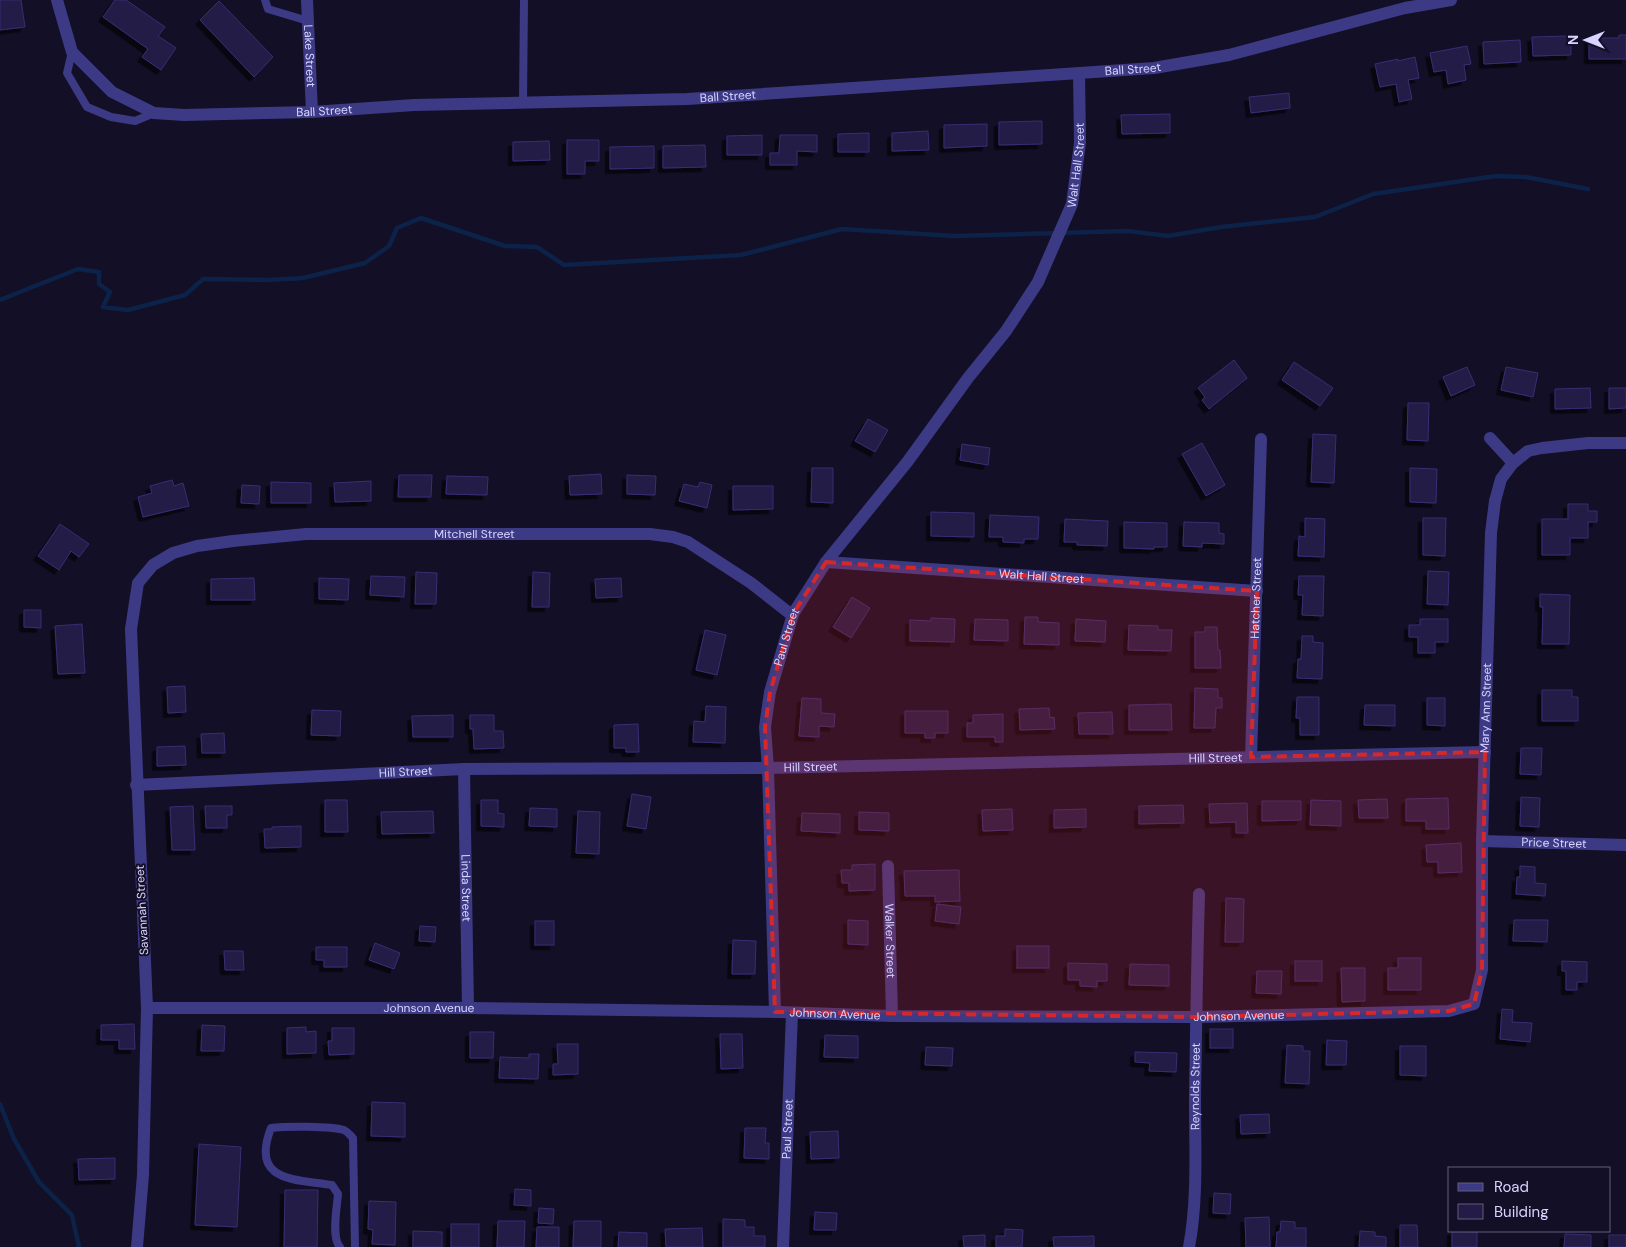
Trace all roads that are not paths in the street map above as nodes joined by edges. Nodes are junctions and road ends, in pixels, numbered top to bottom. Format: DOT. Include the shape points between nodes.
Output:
graph roads {
  1 [pos="57,0"];
  2 [pos="265,0"];
  3 [pos="307,0"];
  4 [pos="524,0"];
  5 [pos="1451,0"];
  6 [pos="308,20"];
  7 [pos="72,52"];
  8 [pos="1079,74"];
  9 [pos="522,102"];
  10 [pos="312,112"];
  11 [pos="154,113"];
  12 [pos="1006,331"];
  13 [pos="1490,438"];
  14 [pos="1261,439"];
  15 [pos="1626,443"];
  16 [pos="1513,463"];
  17 [pos="826,562"];
  18 [pos="144,576"];
  19 [pos="1257,591"];
  20 [pos="792,614"];
  21 [pos="1485,752"];
  22 [pos="1251,757"];
  23 [pos="768,768"];
  24 [pos="464,769"];
  25 [pos="136,785"];
  26 [pos="1482,841"];
  27 [pos="1626,845"];
  28 [pos="888,866"];
  29 [pos="1199,894"];
  30 [pos="1482,958"];
  31 [pos="147,1008"];
  32 [pos="468,1008"];
  33 [pos="775,1012"];
  34 [pos="792,1013"];
  35 [pos="892,1016"];
  36 [pos="1196,1017"];
  37 [pos="137,1247"];
  38 [pos="340,1247"];
  39 [pos="355,1247"];
  40 [pos="783,1247"];
  41 [pos="1189,1247"];
  1 -- 7 [label="street, Ball Street"];
  2 -- 6 [label="lane" via="268,10"];
  3 -- 6 [label="street, Lake Street"];
  4 -- 9 [label="lane"];
  5 -- 8 [label="street, Ball Street" via="1405,8 1229,55 1154,68"];
  6 -- 10 [label="street, Lake Street"];
  7 -- 11 [label="street, Ball Street" via="112,92"];
  7 -- 11 [label="lane" via="67,73 87,107 111,117 135,121"];
  8 -- 9 [label="street, Ball Street" via="687,99"];
  8 -- 12 [label="street, Walt Hall Street" via="1080,143 1072,204 1038,282"];
  9 -- 10 [label="street, Ball Street"];
  10 -- 11 [label="street, Ball Street"];
  12 -- 17 [label="street, Paul Street"];
  13 -- 16 [label="street"];
  14 -- 19 [label="street, Hatcher Street"];
  15 -- 16 [label="street, Mary Ann Street" via="1542,448 1528,451"];
  16 -- 21 [label="street, Mary Ann Street" via="1502,479 1492,525"];
  17 -- 19 [label="street, Walt Hall Street"];
  17 -- 20 [label="street, Paul Street"];
  18 -- 20 [label="street, Mitchell Street" via="173,553 233,540 306,534 650,534 688,542"];
  18 -- 25 [label="street, Savannah Street" via="138,582 131,629"];
  19 -- 22 [label="street, Hatcher Street"];
  20 -- 23 [label="street, Paul Street" via="770,692 765,727"];
  21 -- 22 [label="street, Hill Street"];
  21 -- 26 [label="street, Mary Ann Street"];
  22 -- 23 [label="street, Hill Street"];
  23 -- 24 [label="street, Hill Street"];
  23 -- 33 [label="street, Paul Street"];
  24 -- 25 [label="street, Hill Street"];
  24 -- 32 [label="street, Linda Street"];
  25 -- 31 [label="street, Savannah Street"];
  26 -- 27 [label="street, Price Street"];
  26 -- 30 [label="street, Mary Ann Street"];
  28 -- 35 [label="street, Walker Street"];
  29 -- 36 [label="street, Reynolds Street"];
  30 -- 36 [label="street, Johnson Avenue" via="1474,1004 1449,1011"];
  31 -- 32 [label="street, Johnson Avenue"];
  31 -- 37 [label="street, Savannah Street" via="143,1174"];
  32 -- 33 [label="street, Johnson Avenue"];
  33 -- 34 [label="street, Johnson Avenue"];
  34 -- 35 [label="street, Johnson Avenue"];
  34 -- 40 [label="street, Paul Street"];
  35 -- 36 [label="street, Johnson Avenue"];
  36 -- 41 [label="street, Reynolds Street" via="1195,1193"];
  38 -- 39 [label="lane" via="335,1237 338,1194 335,1188 292,1180 275,1173 268,1165 266,1155 266,1140 271,1128 337,1129 346,1131 353,1138"];
}
